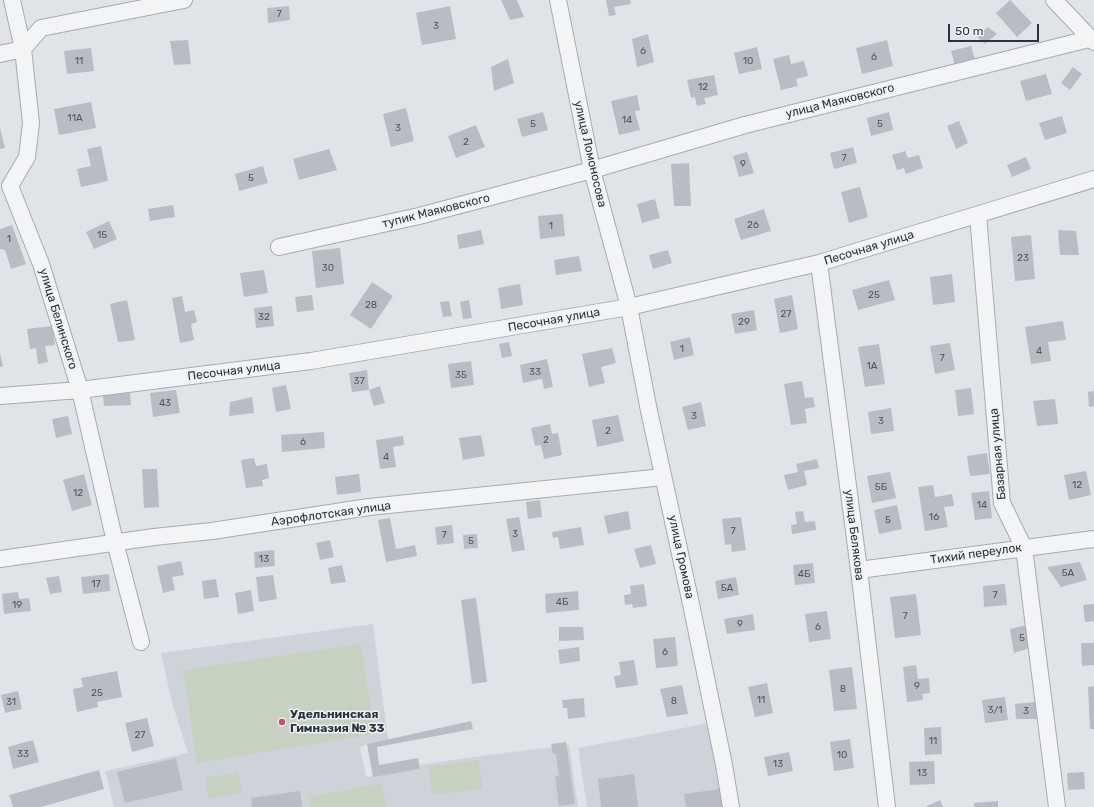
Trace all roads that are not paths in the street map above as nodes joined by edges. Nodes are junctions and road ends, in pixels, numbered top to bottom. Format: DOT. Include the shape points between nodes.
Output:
graph roads {
  1 [pos="12,0"];
  2 [pos="184,0"];
  3 [pos="558,0"];
  4 [pos="1054,0"];
  5 [pos="1092,41"];
  6 [pos="23,49"];
  7 [pos="0,54"];
  8 [pos="592,170"];
  9 [pos="1094,179"];
  10 [pos="5,188"];
  11 [pos="978,215"];
  12 [pos="279,247"];
  13 [pos="819,263"];
  14 [pos="629,307"];
  15 [pos="80,390"];
  16 [pos="0,396"];
  17 [pos="663,477"];
  18 [pos="1094,539"];
  19 [pos="115,542"];
  20 [pos="1024,548"];
  21 [pos="0,559"];
  22 [pos="859,570"];
  23 [pos="141,642"];
  24 [pos="731,807"];
  25 [pos="887,807"];
  26 [pos="1057,807"];
  1 -- 6 [label="street, улица Белинского"];
  2 -- 6 [label="street" via="41,28"];
  3 -- 8 [label="street, улица Ломоносова"];
  4 -- 5 [label="street"];
  5 -- 8 [label="street, улица Маяковского" via="744,125"];
  6 -- 7 [label="street"];
  6 -- 10 [label="street, улица Белинского" via="31,123 28,157"];
  8 -- 12 [label="street, тупик Маяковского" via="420,216"];
  8 -- 14 [label="street, улица Ломоносова"];
  9 -- 11 [label="street, Песочная улица"];
  10 -- 15 [label="street, улица Белинского" via="41,264"];
  11 -- 13 [label="street, Песочная улица"];
  11 -- 20 [label="street, Базарная улица" via="1002,503"];
  13 -- 14 [label="street, Песочная улица"];
  13 -- 22 [label="street, улица Белякова"];
  14 -- 15 [label="street, Песочная улица" via="311,361"];
  14 -- 17 [label="street, улица Громова"];
  15 -- 16 [label="street, Песочная улица"];
  15 -- 19 [label="street, улица Белинского"];
  17 -- 19 [label="street, Аэрофлотская улица" via="369,507"];
  17 -- 24 [label="street, улица Громова"];
  18 -- 20 [label="street, Тихий переулок"];
  19 -- 21 [label="street, Аэрофлотская улица"];
  19 -- 23 [label="street, улица Белинского"];
  20 -- 22 [label="street, Тихий переулок"];
  20 -- 26 [label="street, Базарная улица"];
  22 -- 25 [label="street, улица Белякова"];
}
